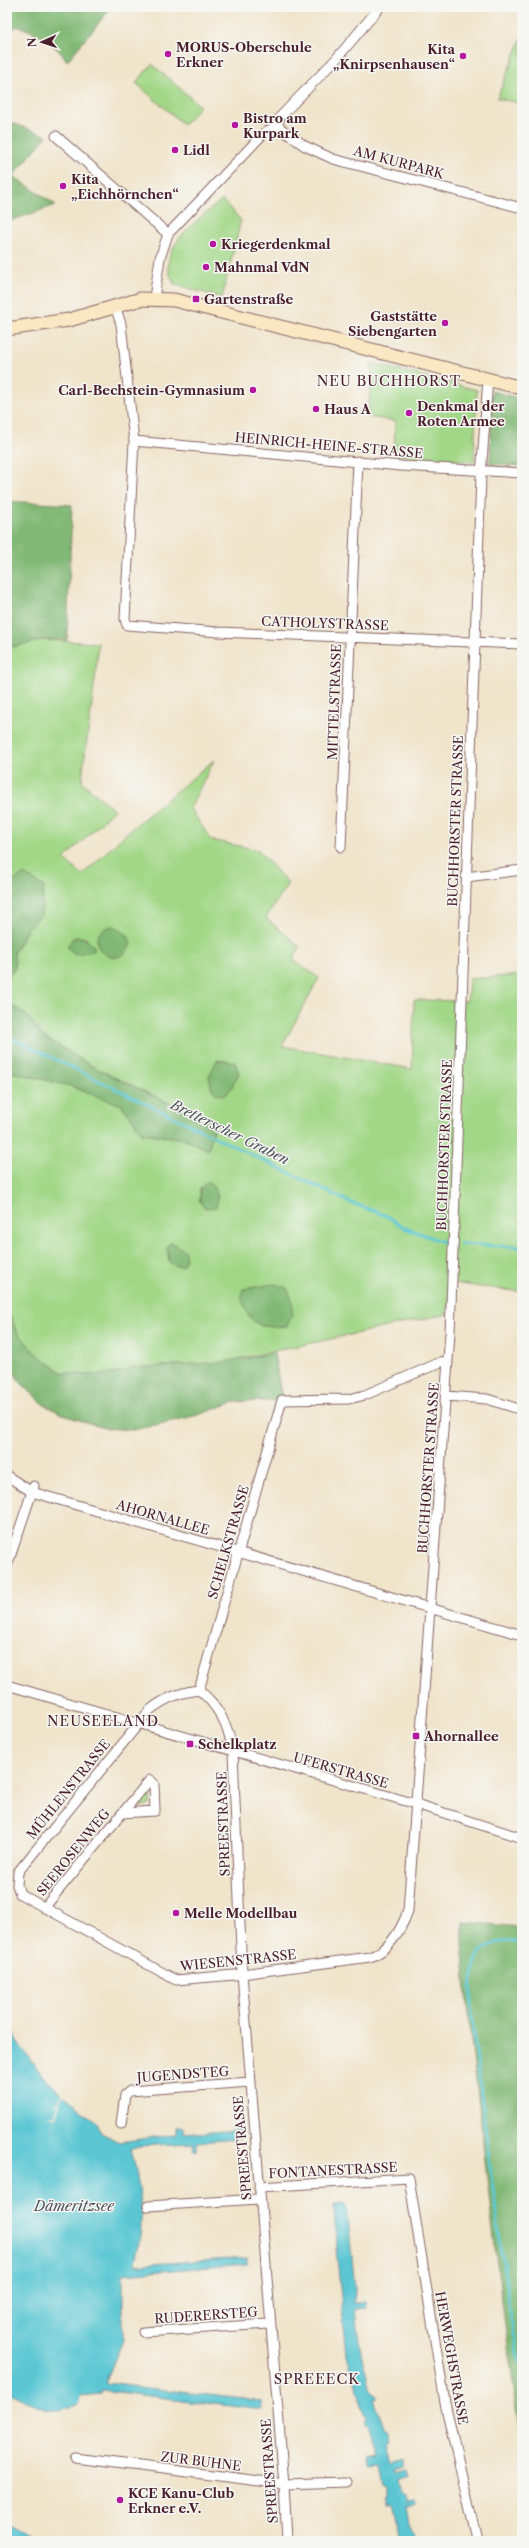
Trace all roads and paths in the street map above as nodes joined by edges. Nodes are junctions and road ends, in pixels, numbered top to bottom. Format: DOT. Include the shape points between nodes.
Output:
graph roads {
  1 [pos="380,7"];
  2 [pos="277,126"];
  3 [pos="56,136"];
  4 [pos="522,208"];
  5 [pos="168,234"];
  6 [pos="154,298"];
  7 [pos="114,306"];
  8 [pos="7,328"];
  9 [pos="488,379"];
  10 [pos="522,388"];
  11 [pos="134,441"];
  12 [pos="358,461"];
  13 [pos="482,470"];
  14 [pos="522,473"];
  15 [pos="349,637"];
  16 [pos="475,642"];
  17 [pos="522,644"];
  18 [pos="340,847"];
  19 [pos="522,870"];
  20 [pos="466,877"];
  21 [pos="448,1361"];
  22 [pos="446,1396"];
  23 [pos="522,1410"];
  24 [pos="7,1476"];
  25 [pos="33,1489"];
  26 [pos="239,1552"];
  27 [pos="7,1566"];
  28 [pos="430,1608"];
  29 [pos="522,1635"];
  30 [pos="7,1685"];
  31 [pos="199,1690"];
  32 [pos="138,1724"];
  33 [pos="233,1752"];
  34 [pos="416,1804"];
  35 [pos="122,1813"];
  36 [pos="522,1838"];
  37 [pos="20,1894"];
  38 [pos="44,1908"];
  39 [pos="408,1911"];
  40 [pos="242,1974"];
  41 [pos="250,2082"];
  42 [pos="121,2124"];
  43 [pos="409,2178"];
  44 [pos="259,2188"];
  45 [pos="259,2199"];
  46 [pos="148,2206"];
  47 [pos="270,2324"];
  48 [pos="143,2332"];
  49 [pos="75,2458"];
  50 [pos="348,2482"];
  51 [pos="284,2484"];
  52 [pos="287,2541"];
  53 [pos="477,2541"];
  1 -- 2 [label="street" via="337,58 280,117"];
  2 -- 4 [label="street, AM KURPARK" via="305,146 333,159"];
  2 -- 5 [label="street" via="264,133"];
  3 -- 5 [label="street"];
  5 -- 6 [label="street" via="160,258"];
  6 -- 7 [label="main road"];
  6 -- 9 [label="main road" via="181,302"];
  7 -- 8 [label="main road" via="69,320"];
  7 -- 11 [label="street" via="121,324"];
  9 -- 10 [label="main road"];
  9 -- 13 [label="street, BUCHHORSTER STRASSE"];
  11 -- 12 [label="street, HEINRICH-HEINE-STRASSE"];
  11 -- 15 [label="street, CATHOLYSTRASSE" via="125,619 127,625 210,632"];
  12 -- 13 [label="street, HEINRICH-HEINE-STRASSE"];
  12 -- 15 [label="street, MITTELSTRASSE"];
  13 -- 14 [label="street, HEINRICH-HEINE-STRASSE"];
  13 -- 16 [label="street, BUCHHORSTER STRASSE"];
  15 -- 16 [label="street, CATHOLYSTRASSE"];
  15 -- 18 [label="street, MITTELSTRASSE"];
  16 -- 17 [label="street, CATHOLYSTRASSE"];
  16 -- 20 [label="street, BUCHHORSTER STRASSE"];
  19 -- 20 [label="street"];
  20 -- 21 [label="street, BUCHHORSTER STRASSE" via="454,1254"];
  21 -- 22 [label="street, BUCHHORSTER STRASSE"];
  21 -- 26 [label="street, SCHELKSTRASSE" via="439,1362 365,1395 349,1399 282,1400"];
  22 -- 23 [label="street" via="487,1399"];
  22 -- 28 [label="street, BUCHHORSTER STRASSE"];
  24 -- 25 [label="street, AHORNALLEE"];
  25 -- 26 [label="street, AHORNALLEE"];
  25 -- 27 [label="street"];
  26 -- 28 [label="street, AHORNALLEE"];
  26 -- 31 [label="street, SCHELKSTRASSE"];
  28 -- 29 [label="street, AHORNALLEE"];
  28 -- 34 [label="street, BUCHHORSTER STRASSE"];
  30 -- 32 [label="street, UFERSTRASSE"];
  31 -- 32 [label="street" via="166,1698 150,1710"];
  31 -- 33 [label="street" via="210,1699 220,1713 228,1730"];
  32 -- 33 [label="street, UFERSTRASSE"];
  32 -- 37 [label="street, MÜHLENSTRASSE" via="18,1872 17,1885"];
  33 -- 34 [label="street, UFERSTRASSE"];
  33 -- 40 [label="street, SPREESTRASSE"];
  34 -- 36 [label="street, UFERSTRASSE"];
  34 -- 39 [label="street, BUCHHORSTER STRASSE"];
  35 -- 38 [label="street, SEEROSENWEG"];
  37 -- 38 [label="street, WIESENSTRASSE"];
  38 -- 40 [label="street, WIESENSTRASSE" via="176,1980"];
  39 -- 40 [label="street, WIESENSTRASSE" via="402,1928 388,1946 375,1956"];
  40 -- 41 [label="street, SPREESTRASSE"];
  41 -- 42 [label="street, JUGENDSTEG" via="130,2091 125,2095"];
  41 -- 44 [label="street, SPREESTRASSE"];
  43 -- 44 [label="street, FONTANESTRASSE"];
  43 -- 53 [label="street, HERWEGHSTRASSE" via="445,2402"];
  44 -- 45 [label="street, SPREESTRASSE"];
  45 -- 46 [label="street"];
  45 -- 47 [label="street, SPREESTRASSE"];
  47 -- 48 [label="street, RUDERERSTEG"];
  47 -- 51 [label="street, SPREESTRASSE"];
  49 -- 51 [label="street, ZUR BUHNE"];
  50 -- 51 [label="street, ZUR BUHNE"];
  51 -- 52 [label="street, SPREESTRASSE"];
}
